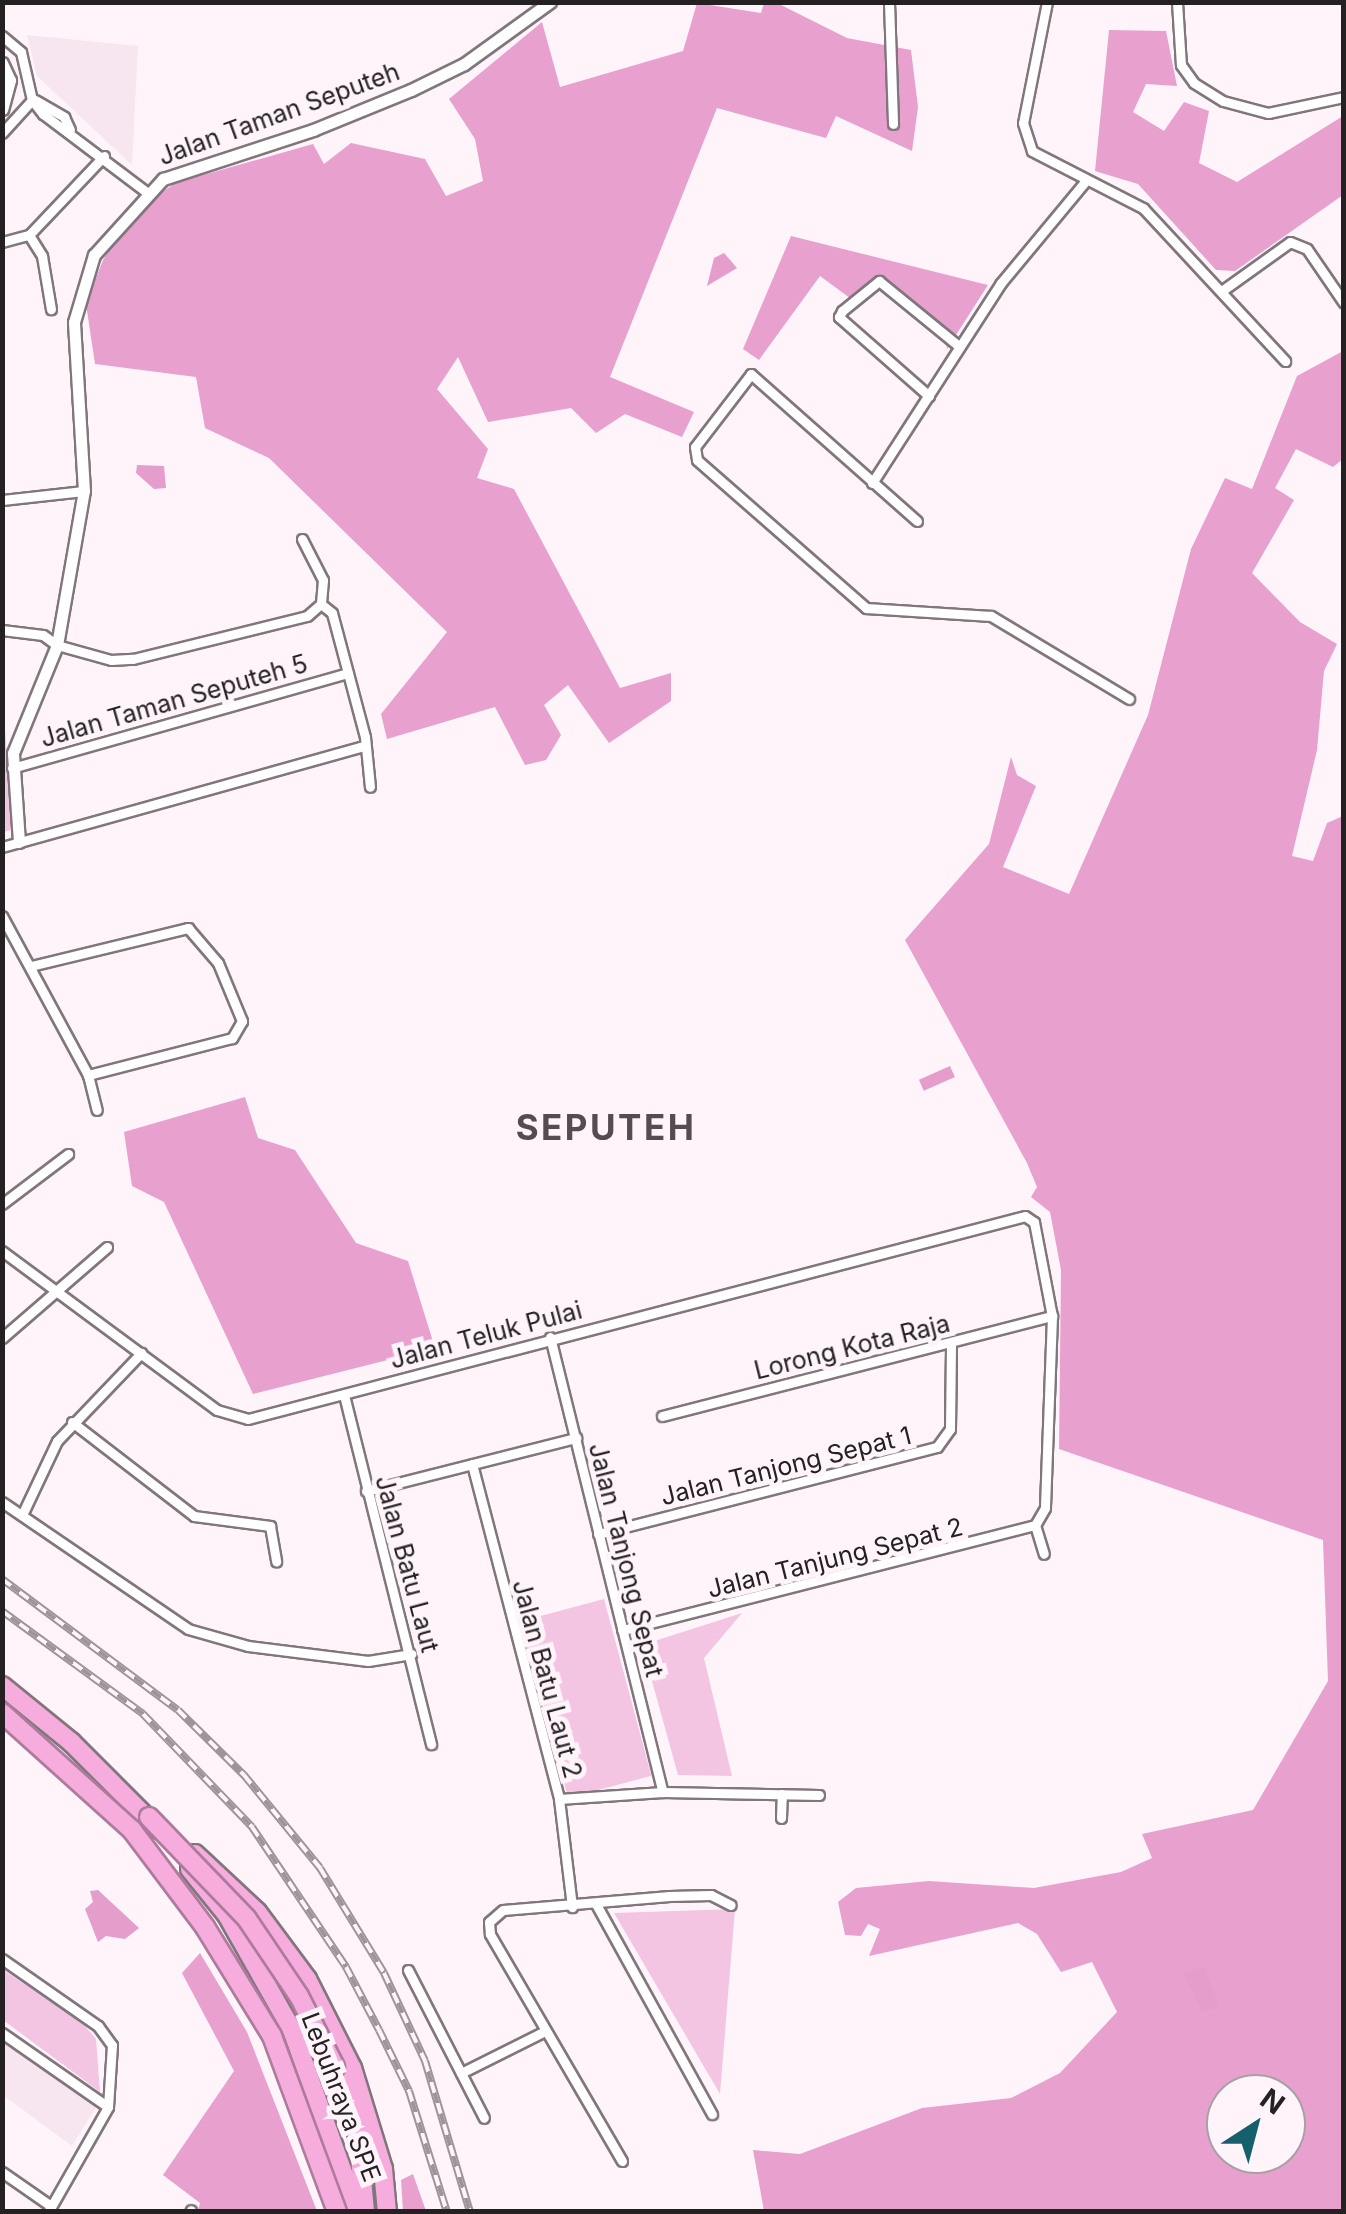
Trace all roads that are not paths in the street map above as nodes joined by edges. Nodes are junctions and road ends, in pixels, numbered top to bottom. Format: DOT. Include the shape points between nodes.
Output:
graph roads {
  1 [pos="550,2"];
  2 [pos="890,2"];
  3 [pos="1047,2"];
  4 [pos="1177,2"];
  5 [pos="2,36"];
  6 [pos="2,62"];
  7 [pos="1344,96"];
  8 [pos="32,100"];
  9 [pos="2,109"];
  10 [pos="893,124"];
  11 [pos="2,133"];
  12 [pos="104,156"];
  13 [pos="1085,182"];
  14 [pos="146,191"];
  15 [pos="30,235"];
  16 [pos="2,242"];
  17 [pos="1344,280"];
  18 [pos="1334,288"];
  19 [pos="1223,290"];
  20 [pos="1344,303"];
  21 [pos="51,309"];
  22 [pos="960,347"];
  23 [pos="1284,360"];
  24 [pos="929,396"];
  25 [pos="872,483"];
  26 [pos="84,491"];
  27 [pos="2,500"];
  28 [pos="917,521"];
  29 [pos="302,539"];
  30 [pos="321,604"];
  31 [pos="2,630"];
  32 [pos="57,645"];
  33 [pos="348,672"];
  34 [pos="1129,699"];
  35 [pos="363,746"];
  36 [pos="12,768"];
  37 [pos="370,787"];
  38 [pos="19,842"];
  39 [pos="2,847"];
  40 [pos="2,916"];
  41 [pos="31,966"];
  42 [pos="88,1076"];
  43 [pos="98,1110"];
  44 [pos="68,1154"];
  45 [pos="2,1204"];
  46 [pos="107,1247"];
  47 [pos="2,1251"];
  48 [pos="60,1294"];
  49 [pos="1052,1316"];
  50 [pos="550,1337"];
  51 [pos="2,1338"];
  52 [pos="951,1343"];
  53 [pos="141,1353"];
  54 [pos="344,1395"];
  55 [pos="662,1416"];
  56 [pos="72,1422"];
  57 [pos="576,1438"];
  58 [pos="472,1464"];
  59 [pos="366,1491"];
  60 [pos="2,1502"];
  61 [pos="22,1516"];
  62 [pos="1035,1525"];
  63 [pos="598,1534"];
  64 [pos="1044,1554"];
  65 [pos="276,1561"];
  66 [pos="622,1630"];
  67 [pos="410,1654"];
  68 [pos="2,1686"];
  69 [pos="2,1713"];
  70 [pos="431,1744"];
  71 [pos="663,1792"];
  72 [pos="782,1794"];
  73 [pos="819,1795"];
  74 [pos="559,1799"];
  75 [pos="146,1811"];
  76 [pos="781,1818"];
  77 [pos="596,1904"];
  78 [pos="731,1904"];
  79 [pos="572,1907"];
  80 [pos="2,1959"];
  81 [pos="408,1970"];
  82 [pos="545,2031"];
  83 [pos="2,2033"];
  84 [pos="461,2073"];
  85 [pos="108,2107"];
  86 [pos="712,2114"];
  87 [pos="484,2118"];
  88 [pos="622,2161"];
  89 [pos="2,2172"];
  90 [pos="50,2209"];
  91 [pos="338,2212"];
  92 [pos="357,2212"];
  93 [pos="365,2212"];
  94 [pos="388,2212"];
  1 -- 14 [label="street, Jalan Taman Seputeh" via="464,64 411,90 314,130 188,168"];
  2 -- 10 [label="street"];
  3 -- 13 [label="street" via="1024,134 1039,158"];
  4 -- 7 [label="street" via="1182,66 1223,102 1268,112"];
  5 -- 8 [label="street" via="21,52"];
  6 -- 9 [label="street" via="10,80"];
  8 -- 11 [label="street"];
  8 -- 12 [label="street" via="50,105"];
  12 -- 14 [label="street"];
  12 -- 15 [label="street"];
  13 -- 19 [label="street" via="1142,208"];
  13 -- 22 [label="street" via="1001,283"];
  14 -- 26 [label="street, Jalan Taman Seputeh" via="94,255 80,288 73,361 86,448"];
  15 -- 16 [label="street"];
  15 -- 21 [label="street" via="42,256"];
  17 -- 18 [label="street"];
  18 -- 19 [label="street" via="1307,249 1290,242"];
  18 -- 20 [label="street"];
  19 -- 23 [label="street"];
  22 -- 24 [label="street"];
  22 -- 24 [label="street" via="878,281 839,317"];
  24 -- 25 [label="street"];
  25 -- 28 [label="street"];
  25 -- 34 [label="street" via="751,374 718,408 694,447 697,460 872,611 991,616"];
  26 -- 27 [label="street"];
  26 -- 32 [label="street, Jalan Taman Seputeh"];
  29 -- 30 [label="street" via="323,580"];
  30 -- 32 [label="street" via="306,616 152,656 111,660"];
  30 -- 33 [label="street" via="332,613"];
  31 -- 32 [label="street" via="43,634"];
  32 -- 36 [label="street, Jalan Taman Seputeh"];
  33 -- 35 [label="street"];
  33 -- 36 [label="street, Jalan Taman Seputeh 5"];
  35 -- 37 [label="street"];
  35 -- 38 [label="street"];
  36 -- 38 [label="street, Jalan Taman Seputeh"];
  38 -- 39 [label="street"];
  40 -- 41 [label="street"];
  41 -- 42 [label="street"];
  41 -- 42 [label="street" via="188,928 218,963 242,1021 232,1038"];
  42 -- 43 [label="street"];
  44 -- 45 [label="street"];
  46 -- 48 [label="street"];
  47 -- 48 [label="street, Jalan Teluk Pulai"];
  48 -- 51 [label="street"];
  48 -- 53 [label="street, Jalan Teluk Pulai"];
  49 -- 50 [label="street, Jalan Teluk Pulai" via="1037,1227 1024,1216"];
  49 -- 52 [label="street, Lorong Kota Raja"];
  49 -- 62 [label="street" via="1045,1508"];
  50 -- 54 [label="street, Jalan Teluk Pulai"];
  50 -- 57 [label="street, Jalan Tanjong Sepat"];
  52 -- 55 [label="street, Lorong Kota Raja"];
  52 -- 63 [label="street, Jalan Tanjong Sepat 1" via="950,1430 937,1447"];
  53 -- 54 [label="street, Jalan Teluk Pulai" via="232,1417"];
  53 -- 56 [label="street"];
  54 -- 59 [label="street, Jalan Batu Laut"];
  56 -- 61 [label="street"];
  56 -- 65 [label="street" via="194,1516 270,1526"];
  57 -- 58 [label="street"];
  57 -- 63 [label="street, Jalan Tanjong Sepat"];
  58 -- 59 [label="street"];
  58 -- 74 [label="street, Jalan Batu Laut 2"];
  59 -- 67 [label="street, Jalan Batu Laut"];
  60 -- 61 [label="street"];
  61 -- 67 [label="street" via="188,1629 248,1646 368,1660"];
  62 -- 64 [label="street"];
  62 -- 66 [label="street, Jalan Tanjung Sepat 2"];
  63 -- 66 [label="street, Jalan Tanjong Sepat"];
  66 -- 71 [label="street, Jalan Tanjong Sepat"];
  67 -- 70 [label="street, Jalan Batu Laut"];
  68 -- 75 [label="highway, Lebuhraya SPE"];
  69 -- 91 [label="highway, Lebuhraya SPE, bridge" via="132,1830 205,1926 272,2036"];
  71 -- 72 [label="street"];
  71 -- 74 [label="street"];
  72 -- 73 [label="street"];
  72 -- 76 [label="street"];
  74 -- 79 [label="street, Jalan Batu Laut 2"];
  75 -- 92 [label="highway, Lebuhraya SPE, bridge" via="227,1915 292,2030"];
  75 -- 93 [label="highway, bridge" via="247,1919 299,1996 335,2068 358,2136"];
  75 -- 94 [label="highway" via="258,1912 307,1979 352,2068 384,2169"];
  77 -- 78 [label="street" via="711,1895"];
  77 -- 79 [label="street"];
  77 -- 86 [label="street"];
  79 -- 82 [label="street" via="503,1910 489,1922"];
  80 -- 85 [label="street" via="108,2038 114,2063"];
  81 -- 84 [label="street"];
  82 -- 84 [label="street"];
  82 -- 88 [label="street"];
  83 -- 85 [label="street"];
  84 -- 87 [label="street"];
  85 -- 90 [label="street"];
  89 -- 90 [label="street"];
}
